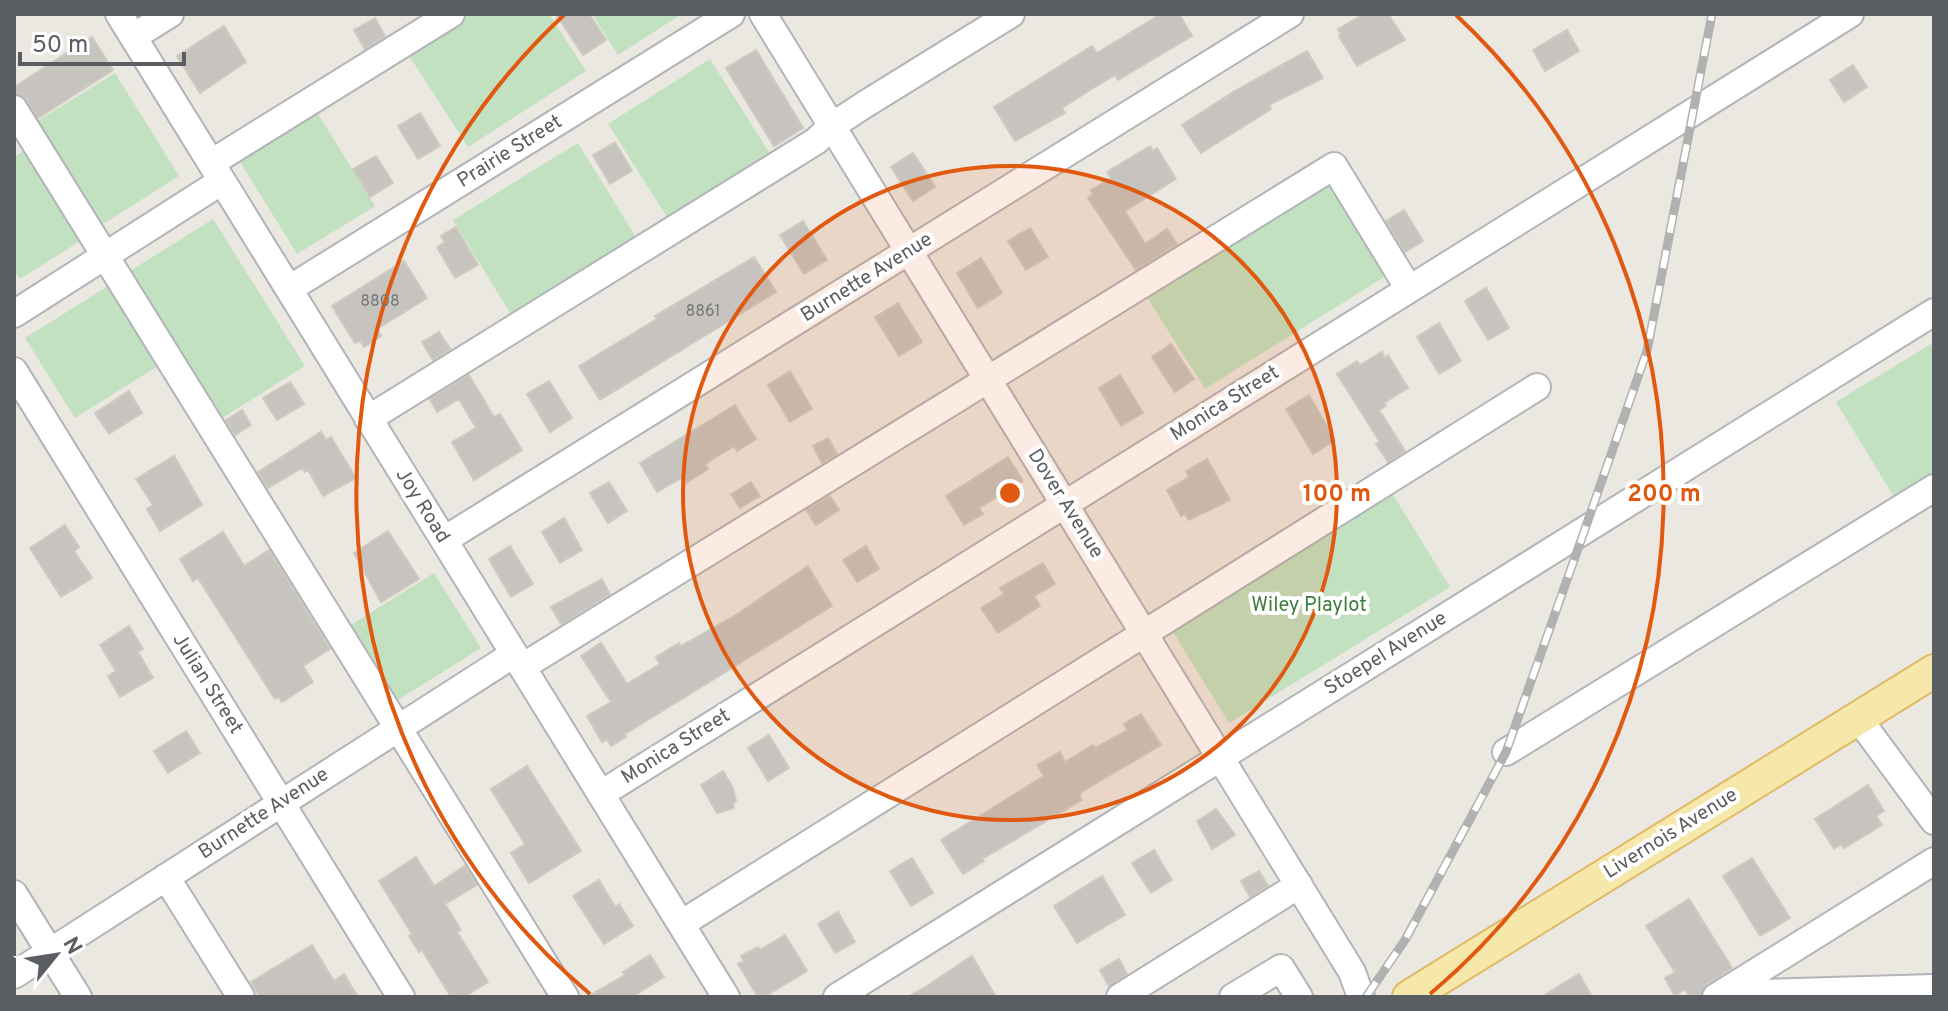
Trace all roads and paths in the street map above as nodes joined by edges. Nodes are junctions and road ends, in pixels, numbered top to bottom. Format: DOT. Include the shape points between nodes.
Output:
graph roads {
  1 [pos="119,14"];
  2 [pos="170,14"];
  3 [pos="451,14"];
  4 [pos="731,14"];
  5 [pos="763,14"];
  6 [pos="1011,14"];
  7 [pos="1290,14"];
  8 [pos="1850,14"];
  9 [pos="133,37"];
  10 [pos="14,109"];
  11 [pos="832,126"];
  12 [pos="23,145"];
  13 [pos="216,172"];
  14 [pos="909,252"];
  15 [pos="105,256"];
  16 [pos="289,289"];
  17 [pos="1409,289"];
  18 [pos="1934,312"];
  19 [pos="14,314"];
  20 [pos="14,371"];
  21 [pos="988,380"];
  22 [pos="1537,387"];
  23 [pos="368,419"];
  24 [pos="1934,488"];
  25 [pos="1065,504"];
  26 [pos="444,540"];
  27 [pos="1145,634"];
  28 [pos="518,661"];
  29 [pos="1934,671"];
  30 [pos="1858,718"];
  31 [pos="398,728"];
  32 [pos="1506,752"];
  33 [pos="1221,758"];
  34 [pos="601,794"];
  35 [pos="281,803"];
  36 [pos="1934,821"];
  37 [pos="1934,861"];
  38 [pos="166,877"];
  39 [pos="1299,885"];
  40 [pos="14,894"];
  41 [pos="681,924"];
  42 [pos="50,952"];
  43 [pos="14,975"];
  44 [pos="1934,988"];
  45 [pos="1718,996"];
  46 [pos="78,997"];
  47 [pos="241,997"];
  48 [pos="401,997"];
  49 [pos="565,997"];
  50 [pos="726,997"];
  51 [pos="837,997"];
  52 [pos="1120,997"];
  53 [pos="1233,997"];
  54 [pos="1299,997"];
  55 [pos="1361,997"];
  56 [pos="1409,997"];
  1 -- 9 [label="street, Joy Road"];
  2 -- 9 [label="street"];
  3 -- 13 [label="street"];
  4 -- 16 [label="street, Prairie Street"];
  5 -- 11 [label="street, Dover Avenue"];
  6 -- 11 [label="street"];
  7 -- 14 [label="street, Burnette Avenue"];
  8 -- 17 [label="street, Monica Street"];
  9 -- 13 [label="street, Joy Road"];
  10 -- 12 [label="street"];
  11 -- 14 [label="street, Dover Avenue"];
  11 -- 23 [label="street" via="816,141"];
  12 -- 15 [label="street"];
  13 -- 15 [label="street"];
  13 -- 16 [label="street, Joy Road"];
  14 -- 21 [label="street, Dover Avenue"];
  14 -- 26 [label="street, Burnette Avenue"];
  15 -- 19 [label="street"];
  15 -- 31 [label="street"];
  16 -- 23 [label="street, Joy Road"];
  17 -- 21 [label="street, Burnette Avenue" via="1334,166"];
  17 -- 25 [label="street, Monica Street"];
  18 -- 33 [label="street, Stoepel Avenue"];
  20 -- 35 [label="street, Julian Street"];
  21 -- 25 [label="street, Dover Avenue"];
  21 -- 28 [label="street, Burnette Avenue"];
  22 -- 27 [label="street"];
  23 -- 26 [label="street, Joy Road"];
  24 -- 32 [label="street"];
  25 -- 27 [label="street, Dover Avenue"];
  25 -- 34 [label="street, Monica Street"];
  26 -- 28 [label="street, Joy Road"];
  27 -- 33 [label="street, Dover Avenue"];
  27 -- 41 [label="street"];
  28 -- 31 [label="street, Burnette Avenue"];
  28 -- 34 [label="street, Joy Road"];
  29 -- 30 [label="main road, Livernois Avenue"];
  30 -- 36 [label="street"];
  30 -- 56 [label="main road, Livernois Avenue"];
  31 -- 35 [label="street, Burnette Avenue"];
  31 -- 49 [label="street"];
  33 -- 39 [label="street, Dover Avenue"];
  33 -- 51 [label="street, Stoepel Avenue"];
  34 -- 41 [label="street, Joy Road"];
  35 -- 38 [label="street, Burnette Avenue"];
  35 -- 48 [label="street, Julian Street"];
  37 -- 45 [label="street"];
  38 -- 42 [label="street, Burnette Avenue"];
  38 -- 47 [label="street"];
  39 -- 52 [label="street"];
  39 -- 55 [label="street, Dover Avenue" via="1352,972"];
  40 -- 42 [label="street"];
  41 -- 50 [label="street, Joy Road"];
  42 -- 43 [label="street, Burnette Avenue"];
  42 -- 46 [label="street"];
  44 -- 45 [label="street"];
  53 -- 54 [label="street" via="1281,968"];
}
